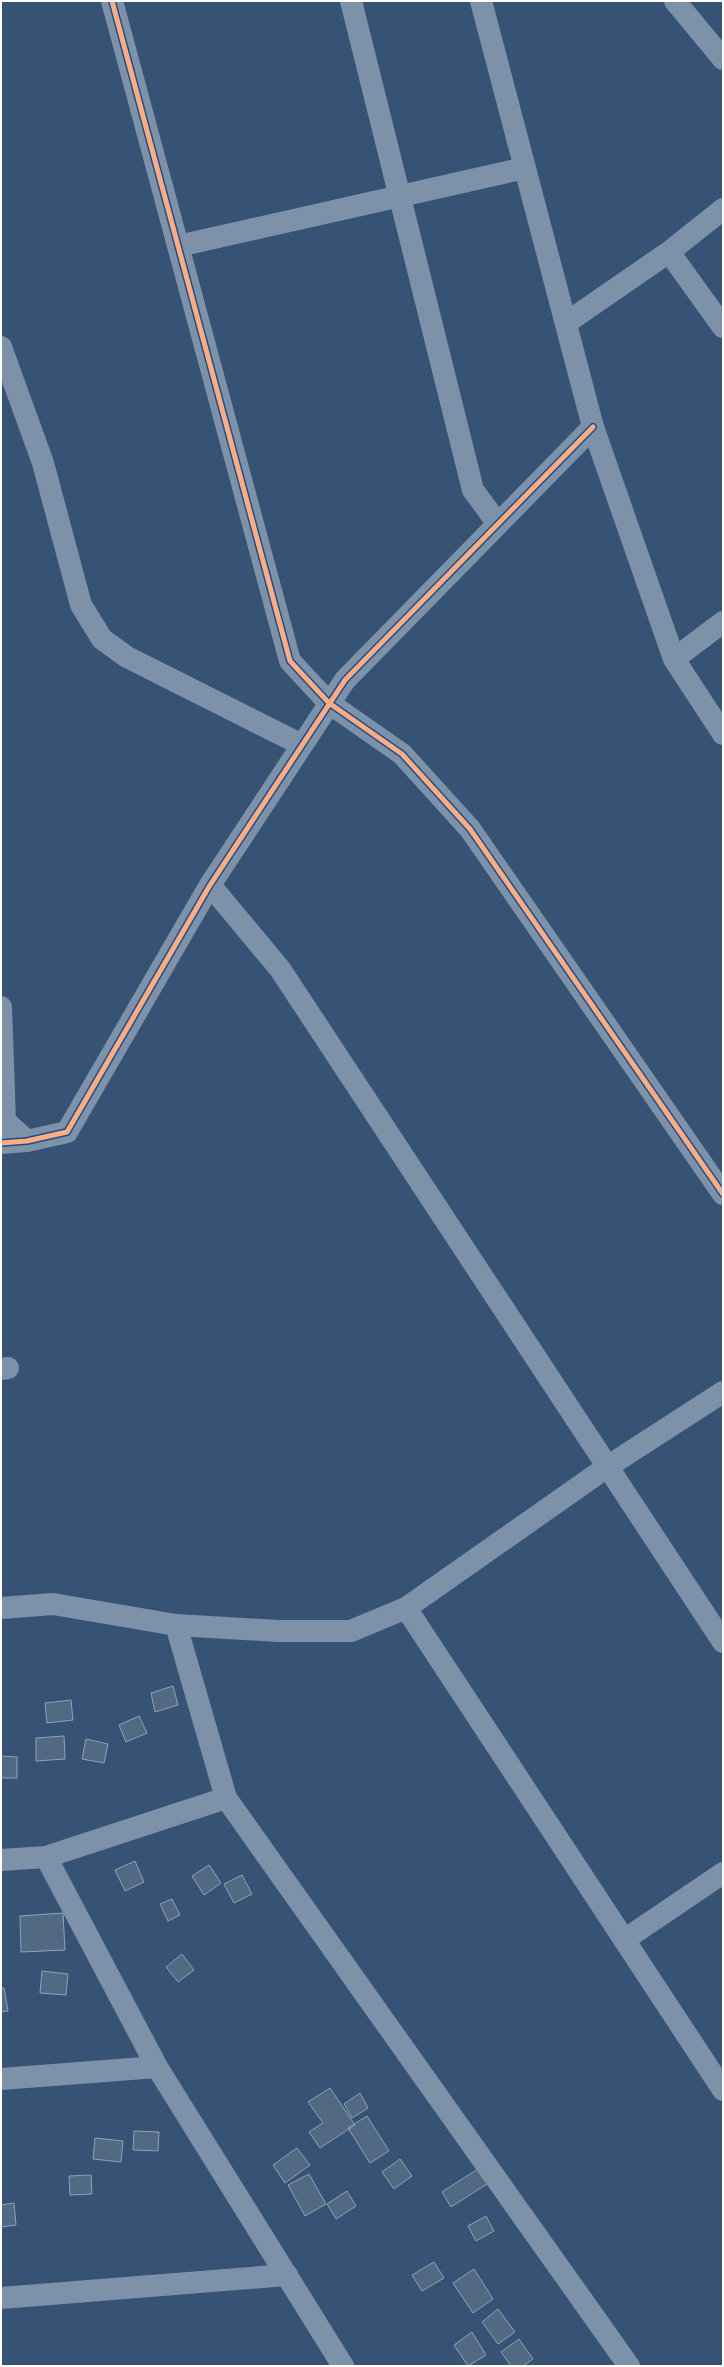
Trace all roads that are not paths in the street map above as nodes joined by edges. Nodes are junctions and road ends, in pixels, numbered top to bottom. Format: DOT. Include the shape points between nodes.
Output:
graph roads {
  1 [pos="112,1"];
  2 [pos="351,1"];
  3 [pos="481,1"];
  4 [pos="675,1"];
  5 [pos="723,59"];
  6 [pos="526,168"];
  7 [pos="399,195"];
  8 [pos="723,209"];
  9 [pos="178,246"];
  10 [pos="669,252"];
  11 [pos="566,323"];
  12 [pos="723,327"];
  13 [pos="1,347"];
  14 [pos="593,427"];
  15 [pos="498,524"];
  16 [pos="723,622"];
  17 [pos="674,659"];
  18 [pos="330,703"];
  19 [pos="723,734"];
  20 [pos="302,745"];
  21 [pos="210,885"];
  22 [pos="1,1007"];
  23 [pos="27,1141"];
  24 [pos="1,1144"];
  25 [pos="723,1194"];
  26 [pos="723,1392"];
  27 [pos="607,1467"];
  28 [pos="1,1608"];
  29 [pos="406,1608"];
  30 [pos="176,1625"];
  31 [pos="723,1642"];
  32 [pos="226,1798"];
  33 [pos="46,1857"];
  34 [pos="1,1860"];
  35 [pos="723,1873"];
  36 [pos="624,1940"];
  37 [pos="157,2067"];
  38 [pos="1,2079"];
  39 [pos="723,2090"];
  40 [pos="287,2275"];
  41 [pos="1,2298"];
  42 [pos="343,2366"];
  43 [pos="629,2366"];
  1 -- 9 [label="street"];
  2 -- 7 [label="street"];
  3 -- 6 [label="street"];
  4 -- 5 [label="street"];
  6 -- 7 [label="street"];
  6 -- 11 [label="street"];
  7 -- 9 [label="street"];
  7 -- 15 [label="street" via="472,490"];
  8 -- 10 [label="street"];
  9 -- 18 [label="street" via="290,660"];
  10 -- 11 [label="street"];
  10 -- 12 [label="street"];
  11 -- 14 [label="street"];
  13 -- 20 [label="street" via="43,463 81,605 102,639 127,657"];
  14 -- 15 [label="street"];
  14 -- 17 [label="street"];
  15 -- 18 [label="street" via="345,680"];
  16 -- 17 [label="street"];
  17 -- 19 [label="street"];
  18 -- 20 [label="street"];
  18 -- 25 [label="street" via="402,754 470,829"];
  20 -- 21 [label="street"];
  21 -- 23 [label="street" via="67,1132"];
  21 -- 27 [label="street" via="280,969"];
  22 -- 23 [label="street" via="5,1121"];
  23 -- 24 [label="street"];
  26 -- 27 [label="street"];
  27 -- 29 [label="street"];
  27 -- 31 [label="street"];
  28 -- 30 [label="street" via="53,1604"];
  29 -- 30 [label="street" via="351,1631 278,1631"];
  29 -- 36 [label="street"];
  30 -- 32 [label="street"];
  32 -- 33 [label="street"];
  32 -- 43 [label="street"];
  33 -- 34 [label="street"];
  33 -- 37 [label="street"];
  35 -- 36 [label="street"];
  36 -- 39 [label="street"];
  37 -- 38 [label="street"];
  37 -- 40 [label="street"];
  40 -- 41 [label="street"];
  40 -- 42 [label="street"];
}
